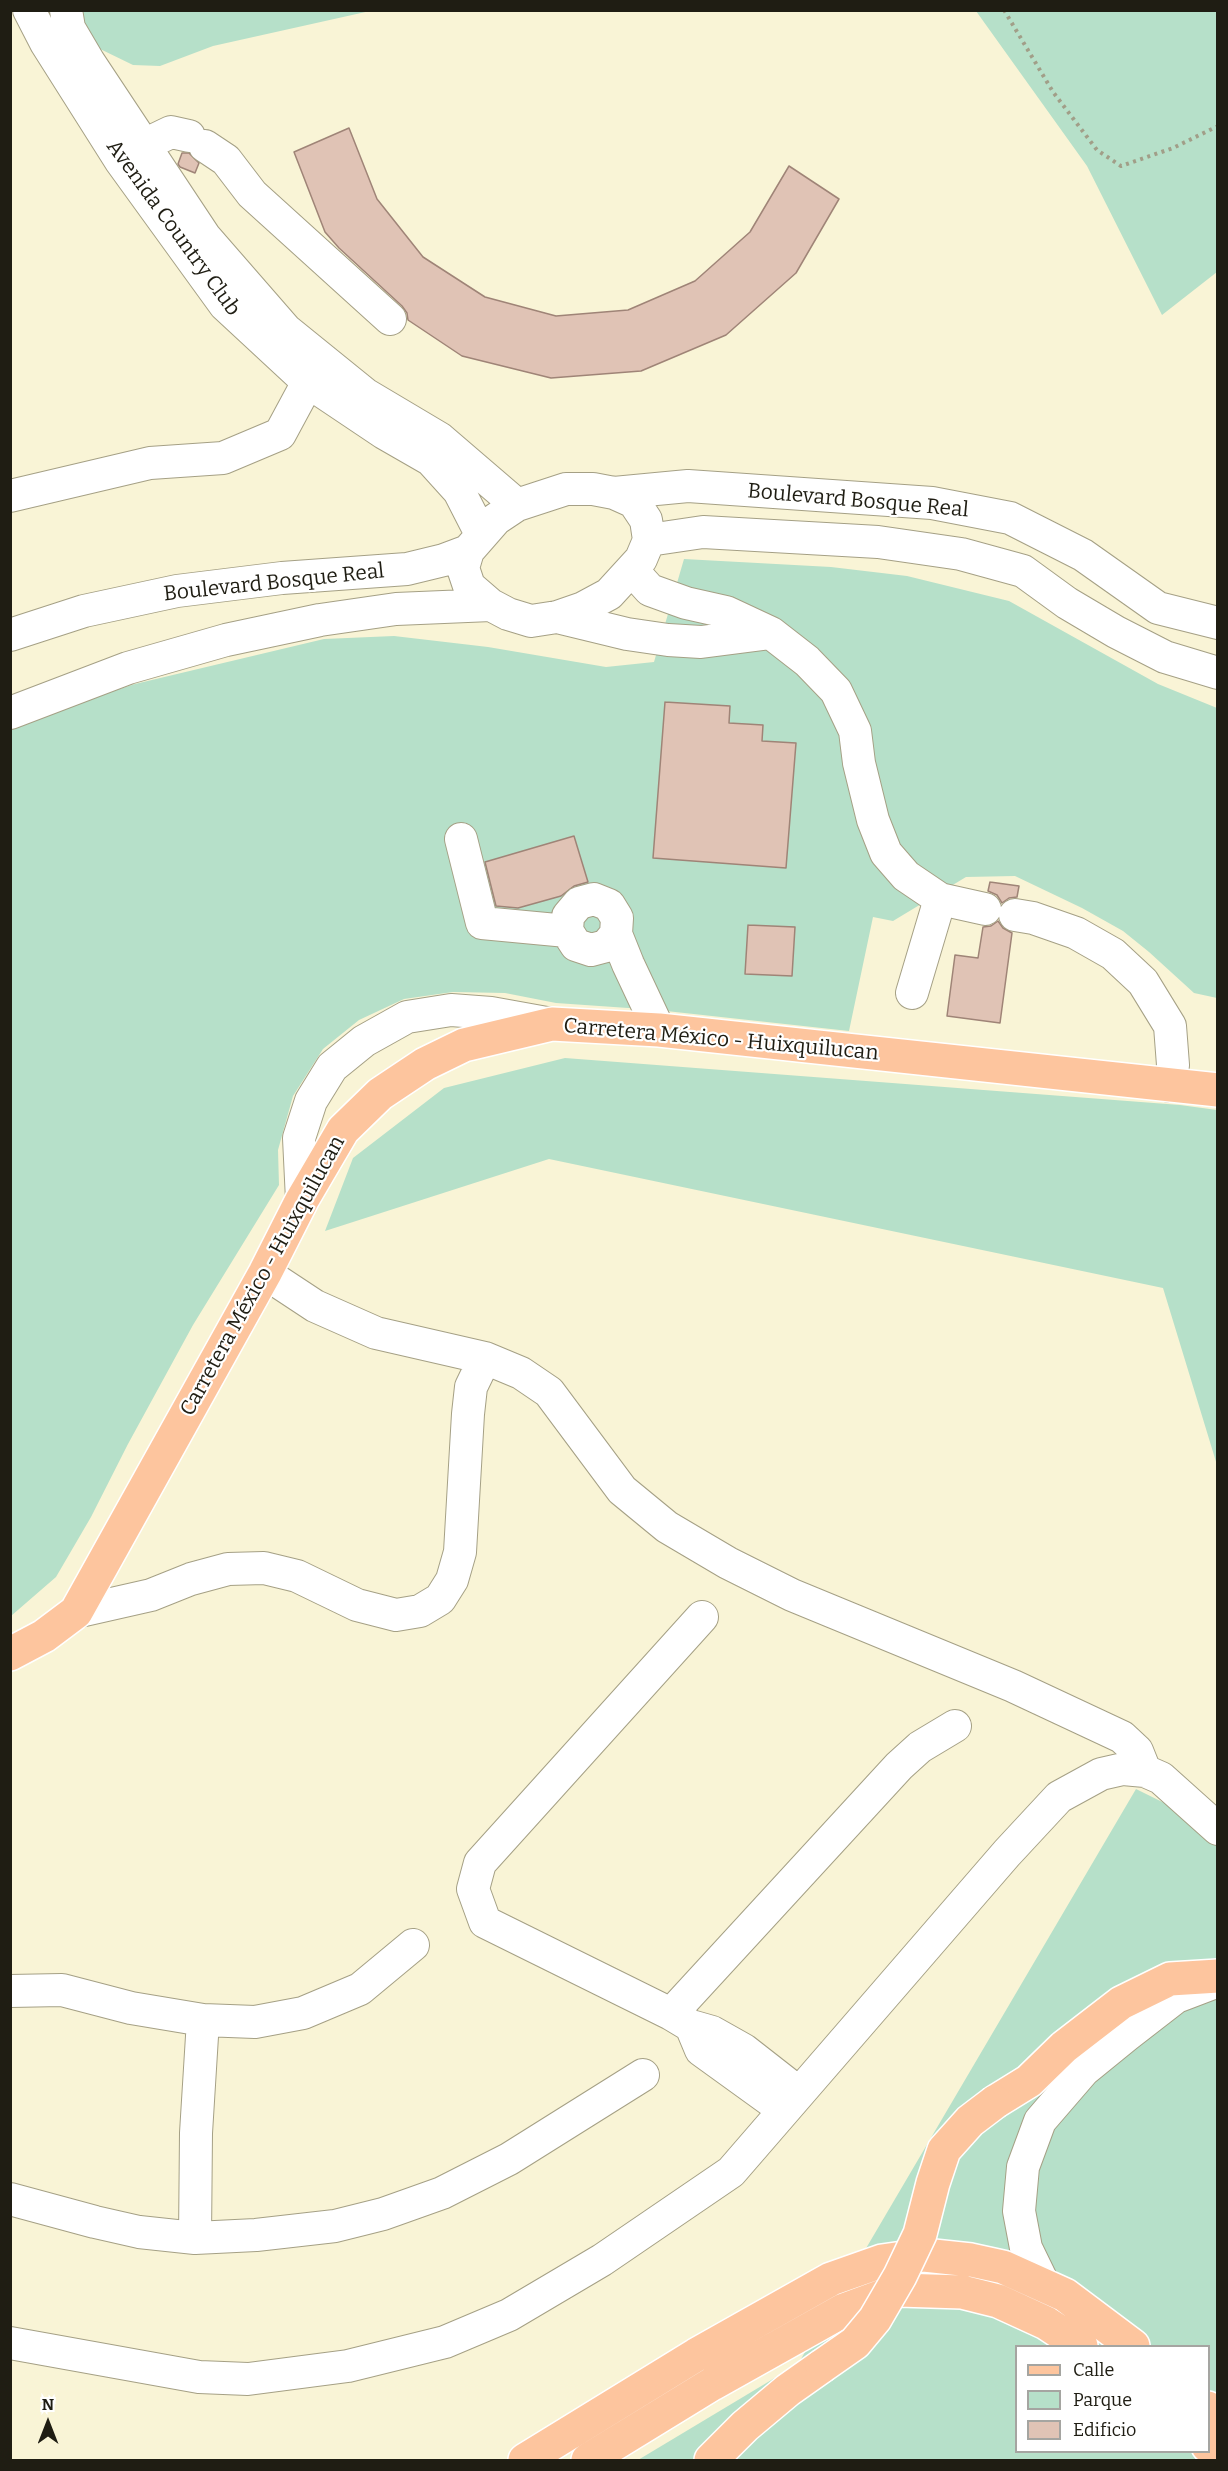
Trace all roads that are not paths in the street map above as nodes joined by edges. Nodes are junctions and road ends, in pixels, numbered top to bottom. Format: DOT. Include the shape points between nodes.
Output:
graph roads {
  1 [pos="30,10"];
  2 [pos="66,10"];
  3 [pos="144,145"];
  4 [pos="390,319"];
  5 [pos="308,382"];
  6 [pos="614,493"];
  7 [pos="10,496"];
  8 [pos="517,505"];
  9 [pos="649,540"];
  10 [pos="475,542"];
  11 [pos="632,570"];
  12 [pos="491,605"];
  13 [pos="557,617"];
  14 [pos="1218,623"];
  15 [pos="771,633"];
  16 [pos="10,635"];
  17 [pos="1218,673"];
  18 [pos="10,713"];
  19 [pos="461,839"];
  20 [pos="940,899"];
  21 [pos="567,931"];
  22 [pos="616,934"];
  23 [pos="912,993"];
  24 [pos="552,1024"];
  25 [pos="659,1030"];
  26 [pos="1170,1086"];
  27 [pos="1218,1090"];
  28 [pos="302,1200"];
  29 [pos="265,1273"];
  30 [pos="485,1358"];
  31 [pos="76,1612"];
  32 [pos="702,1617"];
  33 [pos="10,1654"];
  34 [pos="956,1726"];
  35 [pos="1145,1771"];
  36 [pos="1218,1829"];
  37 [pos="413,1945"];
  38 [pos="1218,1976"];
  39 [pos="1218,1981"];
  40 [pos="10,1991"];
  41 [pos="203,2020"];
  42 [pos="681,2020"];
  43 [pos="643,2075"];
  44 [pos="792,2102"];
  45 [pos="10,2199"];
  46 [pos="195,2238"];
  47 [pos="1043,2283"];
  48 [pos="10,2343"];
  49 [pos="1078,2344"];
  50 [pos="1132,2345"];
  51 [pos="525,2460"];
  52 [pos="588,2460"];
  53 [pos="711,2460"];
  1 -- 5 [label="street, Avenida Country Club" via="46,43 120,160 225,305"];
  2 -- 3 [label="street, Avenida Country Club" via="69,28"];
  3 -- 4 [label="street" via="171,132 197,141 226,160 252,194"];
  3 -- 8 [label="street, Avenida Country Club" via="206,237 286,330 365,394 440,438"];
  5 -- 7 [label="street" via="279,434 223,458 150,463"];
  5 -- 10 [label="street, Avenida Country Club" via="431,460 459,491"];
  6 -- 8 [label="street" via="566,489"];
  6 -- 9 [label="street" via="634,502 646,520"];
  6 -- 14 [label="street, Boulevard Bosque Real" via="688,486 932,503 1010,518 1083,555 1158,608"];
  8 -- 10 [label="street" via="496,519"];
  9 -- 11 [label="street"];
  9 -- 17 [label="street, Boulevard Bosque Real" via="703,532 878,542 961,554 1023,572 1116,632 1166,657"];
  10 -- 12 [label="street" via="463,568 469,586"];
  10 -- 16 [label="street, Boulevard Bosque Real" via="444,560 408,569 177,591 84,611"];
  11 -- 13 [label="street" via="609,594"];
  11 -- 15 [label="street" via="650,590 726,612"];
  12 -- 13 [label="street" via="531,621"];
  12 -- 18 [label="street, Boulevard Bosque Real" via="396,609 226,640 128,668"];
  13 -- 15 [label="street" via="668,640 701,642"];
  15 -- 20 [label="street" via="807,661 836,691 855,731 873,820 886,853 906,876"];
  19 -- 21 [label="street" via="482,923"];
  20 -- 23 [label="street"];
  20 -- 26 [label="street" via="1033,918 1076,933 1113,954 1143,982 1170,1026"];
  21 -- 22 [label="street" via="576,945 591,950 606,946"];
  21 -- 22 [label="street" via="573,909 594,899 609,905 617,918"];
  22 -- 25 [label="street"];
  24 -- 25 [label="main road, Carretera México - Huixquilucan"];
  24 -- 28 [label="main road, Carretera México - Huixquilucan" via="464,1045 424,1064 380,1094 344,1130"];
  24 -- 28 [label="street" via="451,1010 408,1017 364,1041 332,1067 311,1101 299,1138"];
  25 -- 26 [label="main road, Carretera México - Huixquilucan"];
  26 -- 27 [label="main road, Carretera México - Huixquilucan"];
  28 -- 29 [label="main road, Carretera México - Huixquilucan"];
  29 -- 30 [label="street" via="315,1306 376,1333"];
  29 -- 31 [label="main road, Carretera México - Huixquilucan"];
  30 -- 31 [label="street" via="471,1387 460,1552 452,1580 440,1599 420,1611 396,1615 357,1605 297,1576 264,1568 228,1569 151,1595"];
  30 -- 35 [label="street" via="521,1373 549,1392 622,1490 667,1527 792,1595 1013,1686 1122,1737 1137,1751"];
  31 -- 33 [label="main road, Carretera México - Huixquilucan" via="44,1636"];
  32 -- 42 [label="street" via="480,1863 473,1889 485,1922"];
  34 -- 42 [label="street" via="920,1747 900,1766"];
  35 -- 36 [label="street" via="1161,1778"];
  35 -- 44 [label="street" via="1123,1769 1101,1774 1059,1797"];
  37 -- 41 [label="street" via="360,1989 303,2013 255,2022"];
  38 -- 53 [label="main road, bridge" via="1170,1980 1121,2003 1064,2047 1029,2081 970,2121 944,2150 920,2234 876,2319 855,2343 779,2397"];
  39 -- 47 [label="street" via="1176,1997 1126,2035 1084,2070 1040,2121 1023,2167 1019,2211 1026,2248"];
  40 -- 41 [label="street" via="62,1990 131,2008"];
  41 -- 46 [label="street"];
  42 -- 44 [label="street" via="744,2050"];
  43 -- 46 [label="street" via="509,2159 442,2193 335,2226"];
  44 -- 48 [label="street" via="731,2172 602,2260 509,2315 445,2342 348,2366 248,2379 199,2377"];
  45 -- 46 [label="street" via="139,2232"];
  47 -- 50 [label="main road" via="1097,2317"];
  47 -- 51 [label="main road" via="1003,2267 971,2260 924,2255 882,2261 831,2279 696,2355"];
  49 -- 52 [label="main road" via="1046,2323 998,2301 962,2292 900,2290 843,2310"];
}
